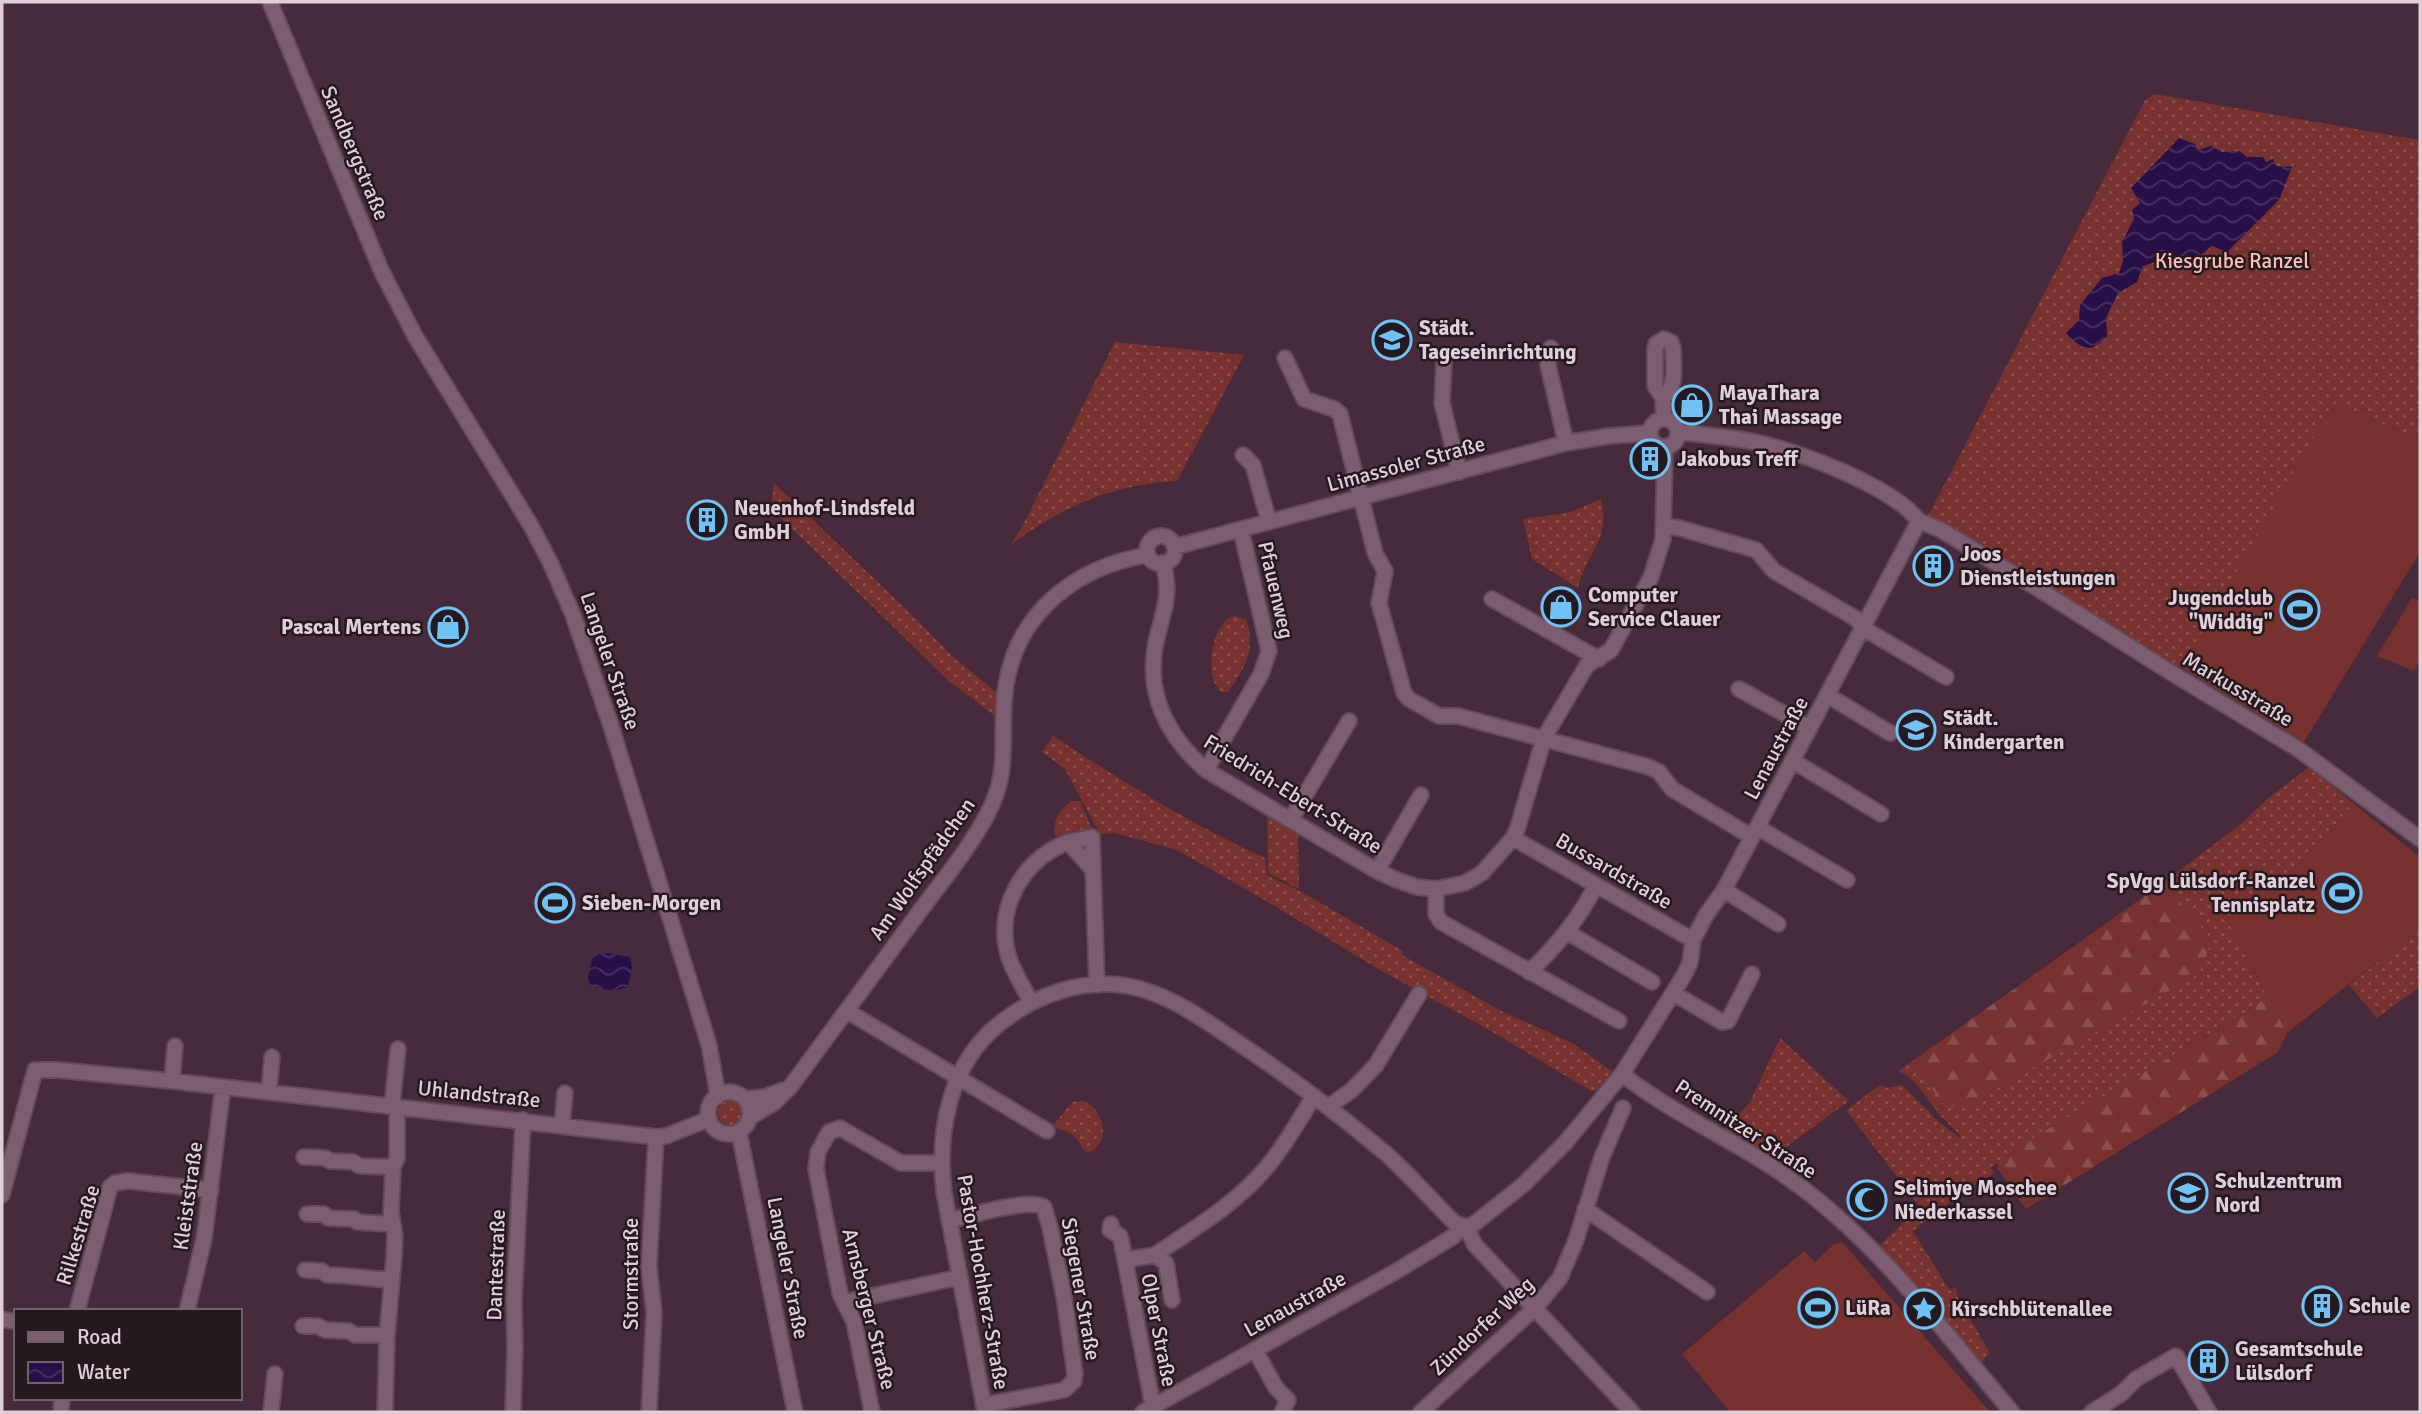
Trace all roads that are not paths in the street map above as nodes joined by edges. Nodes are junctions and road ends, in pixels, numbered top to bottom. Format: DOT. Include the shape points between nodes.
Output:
graph roads {
  1 [pos="270,2"];
  2 [pos="405,319"];
  3 [pos="1551,348"];
  4 [pos="1285,358"];
  5 [pos="1444,362"];
  6 [pos="1663,398"];
  7 [pos="1664,418"];
  8 [pos="1679,432"];
  9 [pos="1650,433"];
  10 [pos="1566,443"];
  11 [pos="1665,447"];
  12 [pos="1243,455"];
  13 [pos="1459,472"];
  14 [pos="1362,498"];
  15 [pos="1919,521"];
  16 [pos="1269,522"];
  17 [pos="1664,526"];
  18 [pos="1241,530"];
  19 [pos="1174,547"];
  20 [pos="1147,555"];
  21 [pos="1163,563"];
  22 [pos="1492,599"];
  23 [pos="1863,626"];
  24 [pos="1598,659"];
  25 [pos="1946,677"];
  26 [pos="1739,689"];
  27 [pos="1828,695"];
  28 [pos="1349,721"];
  29 [pos="1811,728"];
  30 [pos="1890,733"];
  31 [pos="1544,738"];
  32 [pos="1793,761"];
  33 [pos="1206,770"];
  34 [pos="1421,795"];
  35 [pos="1881,814"];
  36 [pos="1291,819"];
  37 [pos="1755,832"];
  38 [pos="1513,838"];
  39 [pos="2420,839"];
  40 [pos="1068,842"];
  41 [pos="1093,870"];
  42 [pos="1377,871"];
  43 [pos="1847,880"];
  44 [pos="1597,885"];
  45 [pos="1436,889"];
  46 [pos="1724,890"];
  47 [pos="1778,925"];
  48 [pos="1567,932"];
  49 [pos="1693,940"];
  50 [pos="1530,972"];
  51 [pos="1752,975"];
  52 [pos="1653,982"];
  53 [pos="1097,985"];
  54 [pos="1673,993"];
  55 [pos="1419,994"];
  56 [pos="1031,1002"];
  57 [pos="847,1011"];
  58 [pos="1619,1021"];
  59 [pos="709,1045"];
  60 [pos="175,1046"];
  61 [pos="398,1049"];
  62 [pos="272,1057"];
  63 [pos="1622,1074"];
  64 [pos="958,1077"];
  65 [pos="172,1081"];
  66 [pos="791,1086"];
  67 [pos="223,1087"];
  68 [pos="270,1092"];
  69 [pos="565,1093"];
  70 [pos="718,1096"];
  71 [pos="740,1096"];
  72 [pos="1314,1096"];
  73 [pos="395,1106"];
  74 [pos="1328,1107"];
  75 [pos="1623,1108"];
  76 [pos="750,1117"];
  77 [pos="709,1119"];
  78 [pos="523,1120"];
  79 [pos="562,1125"];
  80 [pos="1047,1131"];
  81 [pos="739,1132"];
  82 [pos="656,1136"];
  83 [pos="304,1157"];
  84 [pos="941,1163"];
  85 [pos="393,1167"];
  86 [pos="211,1190"];
  87 [pos="2,1195"];
  88 [pos="1585,1209"];
  89 [pos="307,1214"];
  90 [pos="950,1220"];
  91 [pos="392,1224"];
  92 [pos="1111,1224"];
  93 [pos="1466,1226"];
  94 [pos="1155,1255"];
  95 [pos="1125,1260"];
  96 [pos="305,1270"];
  97 [pos="960,1277"];
  98 [pos="392,1280"];
  99 [pos="1707,1292"];
  100 [pos="1172,1300"];
  101 [pos="845,1302"];
  102 [pos="1536,1307"];
  103 [pos="78,1309"];
  104 [pos="187,1309"];
  105 [pos="303,1326"];
  106 [pos="387,1335"];
  107 [pos="1255,1350"];
  108 [pos="275,1374"];
  109 [pos="985,1409"];
  110 [pos="1148,1410"];
  111 [pos="271,1412"];
  112 [pos="385,1412"];
  113 [pos="513,1412"];
  114 [pos="649,1412"];
  115 [pos="795,1412"];
  116 [pos="872,1412"];
  117 [pos="1282,1412"];
  118 [pos="1420,1412"];
  119 [pos="1632,1412"];
  120 [pos="2012,1412"];
  121 [pos="2092,1412"];
  122 [pos="2209,1412"];
  1 -- 2 [label="street, Sandbergstraße"];
  2 -- 59 [label="street, Langeler Straße" via="530,524 573,615"];
  3 -- 10 [label="street" via="1548,365"];
  4 -- 14 [label="street" via="1304,399 1340,414"];
  5 -- 13 [label="street" via="1442,402"];
  6 -- 7 [label="street"];
  7 -- 8 [label="street" via="1674,422"];
  7 -- 9 [label="street" via="1654,423"];
  8 -- 11 [label="street" via="1675,443"];
  8 -- 15 [label="street" via="1782,449 1896,499"];
  9 -- 10 [label="street, Limassoler Straße"];
  9 -- 11 [label="street" via="1654,443"];
  10 -- 13 [label="street, Limassoler Straße"];
  11 -- 17 [label="street, Friedrich-Ebert-Straße"];
  12 -- 16 [label="street" via="1252,465"];
  13 -- 14 [label="street, Limassoler Straße"];
  14 -- 16 [label="street, Limassoler Straße"];
  14 -- 31 [label="street" via="1375,553 1385,571 1379,603 1401,686 1409,699 1439,716 1458,716"];
  15 -- 23 [label="street, Lenaustraße"];
  15 -- 39 [label="street, Markusstraße" via="1976,551 2298,749"];
  16 -- 18 [label="street, Limassoler Straße"];
  17 -- 23 [label="street" via="1756,550 1774,571"];
  17 -- 24 [label="street, Friedrich-Ebert-Straße" via="1647,587 1611,650"];
  18 -- 19 [label="street, Limassoler Straße"];
  18 -- 33 [label="street, Pfauenweg" via="1269,651 1261,674"];
  19 -- 20 [label="street" via="1168,538 1157,536 1148,543"];
  19 -- 21 [label="street" via="1172,558"];
  20 -- 21 [label="street" via="1155,563"];
  20 -- 57 [label="street, Am Wolfspfädchen" via="1085,574 1034,619 1015,654 1006,686 1004,767 987,815"];
  21 -- 33 [label="street, Friedrich-Ebert-Straße" via="1168,595 1154,657 1155,690 1171,732"];
  22 -- 24 [label="street"];
  23 -- 25 [label="street"];
  23 -- 27 [label="street, Lenaustraße"];
  24 -- 31 [label="street, Friedrich-Ebert-Straße" via="1587,665"];
  26 -- 29 [label="street"];
  27 -- 29 [label="street, Lenaustraße"];
  27 -- 30 [label="street"];
  28 -- 36 [label="street"];
  29 -- 32 [label="street, Lenaustraße"];
  31 -- 37 [label="street" via="1649,767 1672,789"];
  31 -- 38 [label="street, Friedrich-Ebert-Straße"];
  32 -- 35 [label="street"];
  32 -- 37 [label="street, Lenaustraße"];
  33 -- 36 [label="street, Friedrich-Ebert-Straße"];
  34 -- 42 [label="street"];
  36 -- 42 [label="street, Friedrich-Ebert-Straße"];
  37 -- 43 [label="street"];
  37 -- 46 [label="street, Lenaustraße"];
  38 -- 44 [label="street, Bussardstraße"];
  38 -- 45 [label="street, Friedrich-Ebert-Straße" via="1474,879"];
  40 -- 41 [label="street"];
  40 -- 41 [label="street" via="1092,838"];
  40 -- 56 [label="street" via="1034,862 1010,899 1007,946"];
  41 -- 53 [label="street"];
  42 -- 45 [label="street, Friedrich-Ebert-Straße" via="1417,887"];
  44 -- 48 [label="street"];
  44 -- 49 [label="street, Bussardstraße"];
  45 -- 50 [label="street" via="1436,914 1441,922"];
  46 -- 47 [label="street"];
  46 -- 49 [label="street, Lenaustraße"];
  48 -- 50 [label="street"];
  48 -- 52 [label="street"];
  49 -- 54 [label="street, Lenaustraße" via="1690,963"];
  50 -- 58 [label="street"];
  51 -- 54 [label="street" via="1728,1021 1722,1022"];
  53 -- 56 [label="street, Pastor-Hochherz-Straße" via="1066,989"];
  53 -- 72 [label="street, Pastor-Hochherz-Straße" via="1125,985 1165,997 1208,1021"];
  54 -- 63 [label="street, Lenaustraße"];
  55 -- 74 [label="street" via="1376,1065"];
  56 -- 64 [label="street, Pastor-Hochherz-Straße" via="982,1040"];
  57 -- 64 [label="street"];
  57 -- 66 [label="street, Am Wolfspfädchen"];
  59 -- 70 [label="street, Langeler Straße"];
  59 -- 71 [label="street, Langeler Straße" via="729,1085"];
  60 -- 65 [label="street"];
  61 -- 73 [label="street, Uhlandstraße"];
  62 -- 68 [label="street"];
  63 -- 93 [label="street, Lenaustraße" via="1523,1185"];
  63 -- 120 [label="street, Premnitzer Straße" via="1808,1192 1874,1251"];
  64 -- 80 [label="street"];
  64 -- 84 [label="street, Pastor-Hochherz-Straße" via="944,1129"];
  65 -- 67 [label="street, Uhlandstraße"];
  65 -- 87 [label="street, Uhlandstraße" via="35,1070"];
  66 -- 71 [label="street" via="765,1097"];
  66 -- 76 [label="street, Am Wolfspfädchen" via="774,1104"];
  67 -- 68 [label="street, Uhlandstraße"];
  67 -- 86 [label="street, Kleiststraße"];
  68 -- 73 [label="street, Uhlandstraße"];
  69 -- 79 [label="street, Uhlandstraße"];
  70 -- 71 [label="street"];
  70 -- 77 [label="street" via="710,1106"];
  71 -- 76 [label="street"];
  72 -- 74 [label="street, Pastor-Hochherz-Straße"];
  72 -- 94 [label="street" via="1282,1148 1254,1181"];
  73 -- 78 [label="street, Uhlandstraße"];
  73 -- 85 [label="street" via="397,1158"];
  74 -- 93 [label="street, Pastor-Hochherz-Straße" via="1386,1154 1455,1223"];
  75 -- 88 [label="street, Zündorfer Weg"];
  76 -- 81 [label="street"];
  77 -- 81 [label="street" via="721,1133"];
  77 -- 82 [label="street, Uhlandstraße"];
  78 -- 79 [label="street, Uhlandstraße"];
  78 -- 113 [label="street, Dantestraße"];
  79 -- 82 [label="street, Uhlandstraße"];
  81 -- 115 [label="street, Langeler Straße"];
  82 -- 114 [label="street, Stormstraße" via="649,1266 654,1313"];
  83 -- 85 [label="street" via="354,1162 360,1167"];
  84 -- 90 [label="street, Pastor-Hochherz-Straße"];
  84 -- 101 [label="street, Arnsberger Straße" via="901,1163 841,1128 824,1138 816,1169"];
  85 -- 91 [label="street"];
  86 -- 103 [label="street, Rilkestraße" via="128,1181 110,1187"];
  86 -- 104 [label="street, Kleiststraße"];
  88 -- 99 [label="street"];
  88 -- 102 [label="street, Zündorfer Weg" via="1560,1278"];
  89 -- 91 [label="street"];
  90 -- 97 [label="street, Pastor-Hochherz-Straße"];
  90 -- 109 [label="street, Siegener Straße" via="1023,1205 1044,1207 1064,1297 1074,1381 1064,1390"];
  91 -- 98 [label="street"];
  92 -- 95 [label="street, Olper Straße" via="1111,1230 1120,1236"];
  93 -- 102 [label="street, Pastor-Hochherz-Straße" via="1475,1245"];
  93 -- 107 [label="street, Lenaustraße"];
  94 -- 95 [label="street, Olper Straße"];
  94 -- 100 [label="street, Olper Straße" via="1166,1263"];
  95 -- 110 [label="street, Olper Straße"];
  96 -- 98 [label="street"];
  97 -- 101 [label="street"];
  97 -- 109 [label="street, Pastor-Hochherz-Straße"];
  98 -- 106 [label="street"];
  101 -- 116 [label="street, Arnsberger Straße" via="854,1322"];
  102 -- 118 [label="street, Zündorfer Weg"];
  102 -- 119 [label="street, Pastor-Hochherz-Straße"];
  105 -- 106 [label="street"];
  106 -- 112 [label="street"];
  107 -- 110 [label="street, Lenaustraße"];
  107 -- 117 [label="street" via="1288,1400"];
  108 -- 111 [label="street"];
  121 -- 122 [label="street" via="2176,1356"];
}
